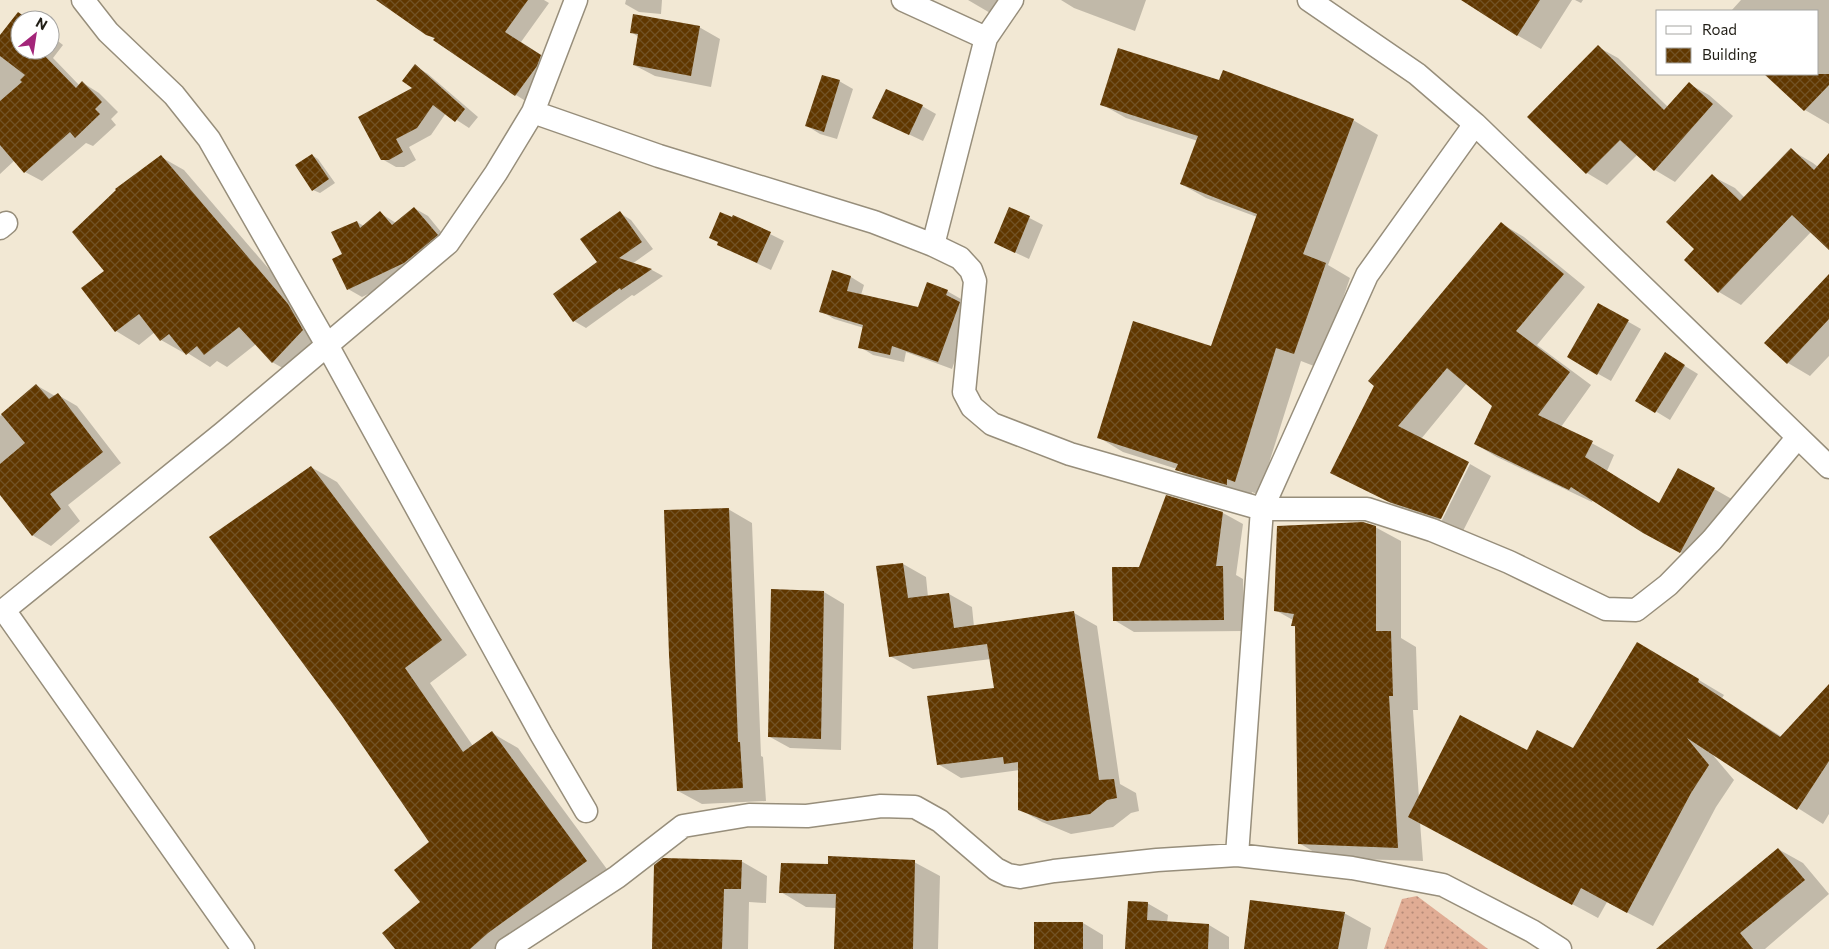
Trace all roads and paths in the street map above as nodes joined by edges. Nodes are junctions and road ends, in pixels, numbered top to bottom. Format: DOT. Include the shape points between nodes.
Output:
graph roads {
  1 [pos="83,0"];
  2 [pos="576,0"];
  3 [pos="902,0"];
  4 [pos="1012,0"];
  5 [pos="1309,0"];
  6 [pos="986,38"];
  7 [pos="533,112"];
  8 [pos="1475,124"];
  9 [pos="933,245"];
  10 [pos="327,345"];
  11 [pos="1798,436"];
  12 [pos="1829,467"];
  13 [pos="1262,509"];
  14 [pos="2,608"];
  15 [pos="586,811"];
  16 [pos="1237,855"];
  17 [pos="243,949"];
  18 [pos="506,949"];
  19 [pos="1560,949"];
  1 -- 10 [label="street" via="108,32 174,95 209,138"];
  2 -- 7 [label="street"];
  3 -- 6 [label="street"];
  4 -- 6 [label="street"];
  5 -- 8 [label="street" via="1417,74"];
  6 -- 9 [label="street"];
  7 -- 9 [label="street" via="659,156 874,222"];
  7 -- 10 [label="street" via="448,243"];
  8 -- 11 [label="street"];
  8 -- 13 [label="street" via="1368,275"];
  9 -- 13 [label="street" via="960,258 971,270 975,281 964,392 972,407 992,424 1070,454"];
  10 -- 14 [label="street" via="223,433"];
  10 -- 15 [label="street"];
  11 -- 12 [label="street"];
  11 -- 13 [label="street" via="1712,540 1668,585 1636,610 1606,609 1501,558 1432,530 1367,509"];
  13 -- 16 [label="street"];
  14 -- 17 [label="street"];
  16 -- 18 [label="street" via="1157,860 1020,877 996,869 940,821 915,807 881,806 807,816 749,815 683,826 618,877"];
  16 -- 19 [label="street" via="1352,868 1443,885"];
}
